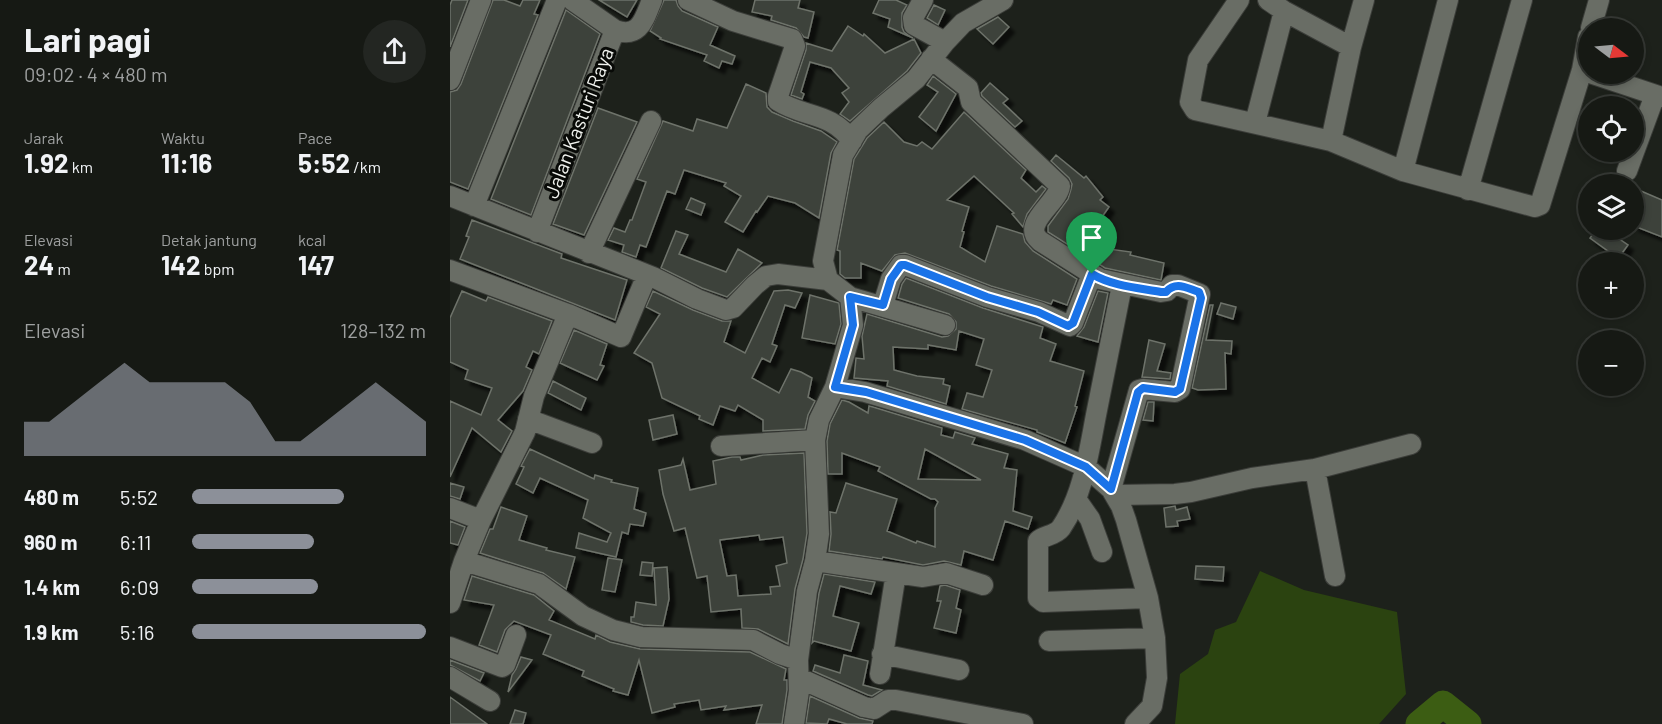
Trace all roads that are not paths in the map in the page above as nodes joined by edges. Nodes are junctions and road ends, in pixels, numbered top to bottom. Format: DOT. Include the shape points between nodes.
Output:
graph roads {
  1 [pos="481,0"];
  2 [pos="557,0"];
  3 [pos="572,0"];
  4 [pos="652,0"];
  5 [pos="688,0"];
  6 [pos="923,0"];
  7 [pos="1003,0"];
  8 [pos="1239,0"];
  9 [pos="1364,0"];
  10 [pos="1448,0"];
  11 [pos="1521,0"];
  12 [pos="1599,0"];
  13 [pos="1276,5"];
  14 [pos="721,6"];
  15 [pos="1594,18"];
  16 [pos="615,30"];
  17 [pos="945,42"];
  18 [pos="1351,47"];
  19 [pos="930,59"];
  20 [pos="450,80"];
  21 [pos="1584,84"];
  22 [pos="1624,84"];
  23 [pos="1659,96"];
  24 [pos="651,121"];
  25 [pos="1255,123"];
  26 [pos="852,141"];
  27 [pos="1331,141"];
  28 [pos="1403,171"];
  29 [pos="1627,171"];
  30 [pos="1468,190"];
  31 [pos="450,196"];
  32 [pos="474,206"];
  33 [pos="537,232"];
  34 [pos="589,253"];
  35 [pos="1092,274"];
  36 [pos="647,275"];
  37 [pos="452,277"];
  38 [pos="828,280"];
  39 [pos="1122,285"];
  40 [pos="850,297"];
  41 [pos="883,305"];
  42 [pos="568,314"];
  43 [pos="945,325"];
  44 [pos="835,387"];
  45 [pos="528,419"];
  46 [pos="815,440"];
  47 [pos="592,442"];
  48 [pos="1411,444"];
  49 [pos="721,446"];
  50 [pos="1086,467"];
  51 [pos="1315,470"];
  52 [pos="1114,492"];
  53 [pos="1076,499"];
  54 [pos="450,508"];
  55 [pos="481,520"];
  56 [pos="1102,552"];
  57 [pos="464,561"];
  58 [pos="815,561"];
  59 [pos="896,573"];
  60 [pos="1335,576"];
  61 [pos="983,585"];
  62 [pos="1148,598"];
  63 [pos="450,603"];
  64 [pos="516,634"];
  65 [pos="1155,638"];
  66 [pos="1049,641"];
  67 [pos="450,647"];
  68 [pos="882,654"];
  69 [pos="799,669"];
  70 [pos="959,670"];
  71 [pos="880,674"];
  72 [pos="450,677"];
  73 [pos="490,701"];
  74 [pos="794,724"];
  75 [pos="1023,724"];
  76 [pos="1135,724"];
  1 -- 20 [label="street"];
  2 -- 32 [label="street"];
  3 -- 16 [label="street, Jalan Kasturi Raya"];
  4 -- 16 [label="street" via="640,26 632,32"];
  5 -- 14 [label="street"];
  6 -- 17 [label="street" via="913,18 914,25"];
  7 -- 17 [label="street" via="963,23"];
  8 -- 25 [label="street" via="1198,60 1190,102 1195,110"];
  9 -- 18 [label="street"];
  10 -- 28 [label="street"];
  11 -- 30 [label="street"];
  12 -- 15 [label="street"];
  13 -- 18 [label="street"];
  13 -- 25 [label="street"];
  14 -- 26 [label="street" via="733,21 794,41 778,101 836,125"];
  16 -- 33 [label="street, Jalan Kasturi Raya"];
  17 -- 19 [label="street"];
  18 -- 27 [label="street"];
  19 -- 26 [label="street" via="916,79 858,130"];
  19 -- 35 [label="street" via="968,88 971,102 1058,184 1058,192 1036,222 1036,238"];
  21 -- 30 [label="street" via="1540,205"];
  22 -- 23 [label="street"];
  23 -- 29 [label="street"];
  24 -- 34 [label="street"];
  25 -- 27 [label="street"];
  26 -- 38 [label="street" via="843,155 823,261"];
  27 -- 28 [label="street"];
  28 -- 30 [label="street"];
  31 -- 32 [label="street"];
  32 -- 33 [label="street"];
  33 -- 34 [label="street"];
  34 -- 36 [label="street"];
  35 -- 39 [label="street"];
  35 -- 41 [label="street" via="1070,326 905,265 891,279"];
  36 -- 38 [label="street" via="726,310 733,308 766,276 785,274"];
  36 -- 42 [label="street" via="621,337"];
  37 -- 42 [label="street"];
  38 -- 40 [label="street"];
  39 -- 50 [label="street"];
  39 -- 52 [label="street" via="1164,292 1178,285 1201,296 1180,389 1175,392 1143,388 1138,392"];
  40 -- 41 [label="street"];
  40 -- 44 [label="street" via="853,325"];
  41 -- 43 [label="street"];
  42 -- 45 [label="street"];
  44 -- 46 [label="street" via="819,420"];
  44 -- 50 [label="street" via="957,418 1025,440"];
  45 -- 47 [label="street"];
  45 -- 55 [label="street"];
  46 -- 49 [label="street"];
  46 -- 58 [label="street" via="819,510"];
  48 -- 51 [label="street"];
  50 -- 52 [label="street"];
  50 -- 53 [label="street"];
  51 -- 52 [label="street" via="1175,494"];
  51 -- 60 [label="street"];
  52 -- 62 [label="street"];
  53 -- 56 [label="street" via="1090,519"];
  53 -- 62 [label="street" via="1061,528 1038,541 1038,598 1043,602"];
  54 -- 55 [label="street"];
  55 -- 57 [label="street"];
  57 -- 63 [label="street"];
  57 -- 69 [label="street" via="539,584 583,616 613,630 640,637 753,640"];
  58 -- 59 [label="street"];
  58 -- 69 [label="street" via="807,591"];
  59 -- 61 [label="street" via="923,577 945,573"];
  59 -- 68 [label="street"];
  62 -- 65 [label="street"];
  64 -- 67 [label="street" via="502,667"];
  65 -- 66 [label="street"];
  65 -- 76 [label="street" via="1157,678 1152,706"];
  68 -- 70 [label="street"];
  68 -- 71 [label="street"];
  69 -- 74 [label="street"];
  69 -- 75 [label="street" via="864,707 874,709 888,700 896,700"];
  72 -- 73 [label="street"];
}
